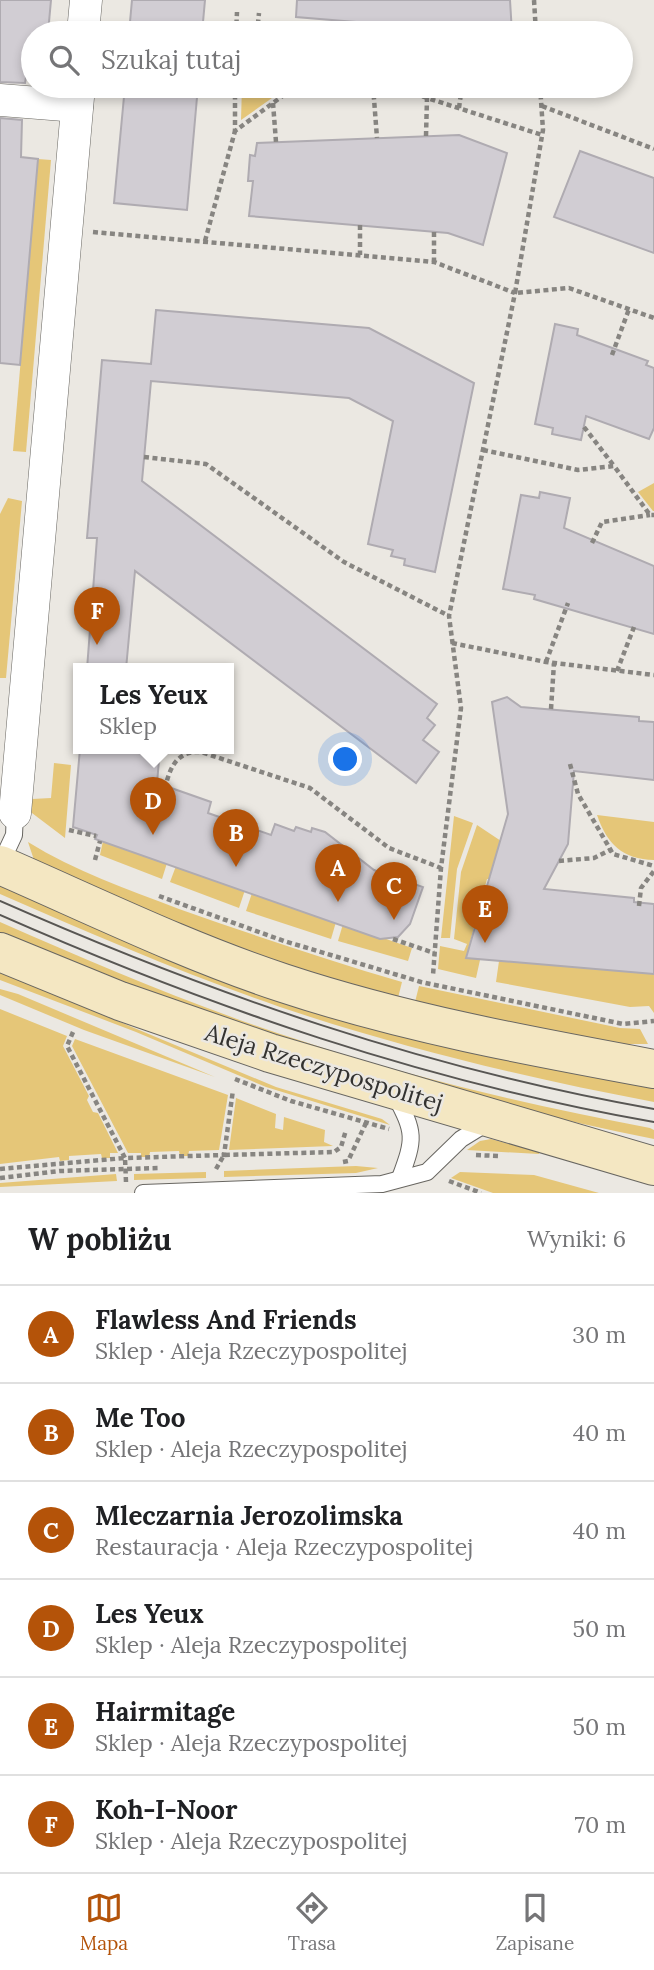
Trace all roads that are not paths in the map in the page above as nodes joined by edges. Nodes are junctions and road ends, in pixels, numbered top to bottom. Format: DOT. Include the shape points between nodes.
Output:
graph roads {
  1 [pos="86,0"];
  2 [pos="84,21"];
  3 [pos="39,98"];
  4 [pos="78,98"];
  5 [pos="0,100"];
  6 [pos="15,813"];
  7 [pos="0,865"];
  8 [pos="0,952"];
  9 [pos="654,1069"];
  10 [pos="393,1090"];
  11 [pos="492,1120"];
  12 [pos="654,1166"];
  13 [pos="400,1178"];
  14 [pos="143,1193"];
  15 [pos="170,1193"];
  1 -- 2 [label="street"];
  3 -- 5 [label="street"];
  4 -- 6 [label="street"];
  6 -- 7 [label="lane" via="13,835"];
  7 -- 9 [label="street" via="194,950 334,999 456,1031"];
  8 -- 10 [label="street, Aleja Rzeczypospolitej" via="199,1030"];
  10 -- 11 [label="street, Aleja Rzeczypospolitej"];
  10 -- 13 [label="lane" via="413,1139"];
  11 -- 12 [label="street, Aleja Rzeczypospolitej"];
  11 -- 13 [label="lane" via="461,1139 435,1167"];
  13 -- 15 [label="lane" via="362,1186"];
  14 -- 15 [label="lane"];
}
